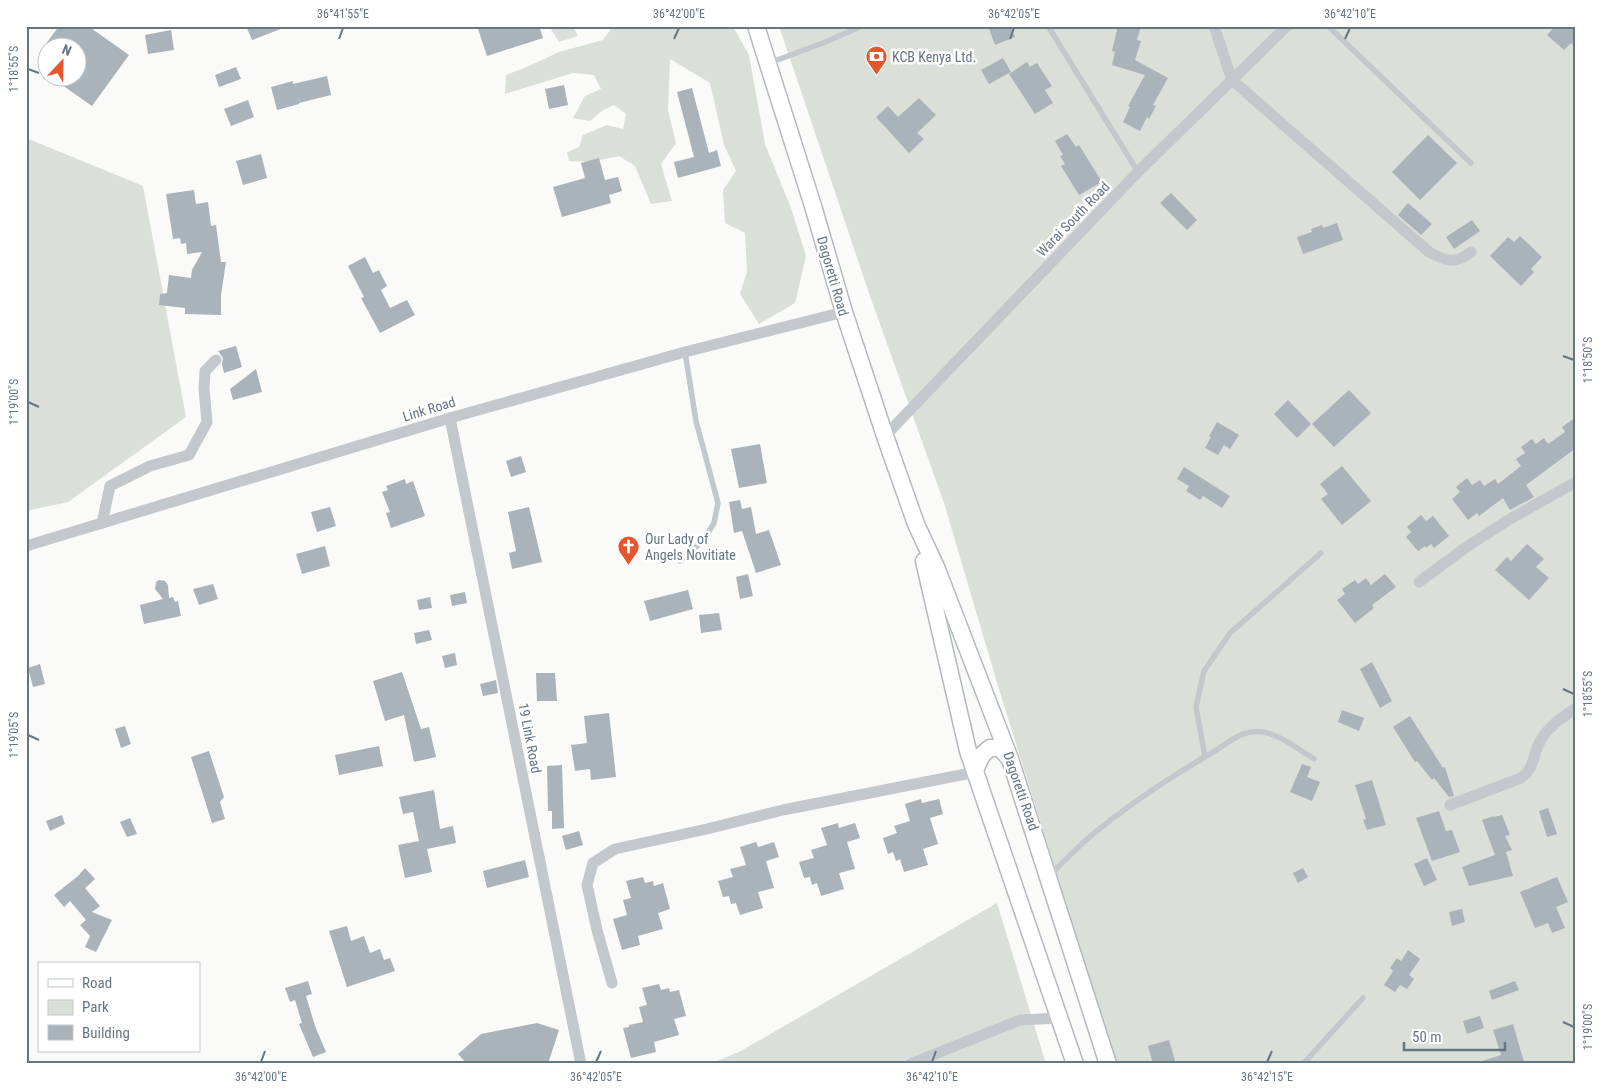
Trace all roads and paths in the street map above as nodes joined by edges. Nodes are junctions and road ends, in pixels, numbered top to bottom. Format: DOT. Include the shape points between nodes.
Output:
graph roads {
  1 [pos="756,26"];
  2 [pos="862,26"];
  3 [pos="1048,26"];
  4 [pos="1214,26"];
  5 [pos="1287,26"];
  6 [pos="1328,26"];
  7 [pos="769,62"];
  8 [pos="1232,80"];
  9 [pos="1471,162"];
  10 [pos="1138,172"];
  11 [pos="1471,252"];
  12 [pos="844,312"];
  13 [pos="685,352"];
  14 [pos="216,360"];
  15 [pos="450,418"];
  16 [pos="885,436"];
  17 [pos="1576,482"];
  18 [pos="102,523"];
  19 [pos="916,524"];
  20 [pos="26,546"];
  21 [pos="1321,553"];
  22 [pos="680,561"];
  23 [pos="1419,582"];
  24 [pos="1576,708"];
  25 [pos="1205,756"];
  26 [pos="1010,759"];
  27 [pos="1314,759"];
  28 [pos="976,771"];
  29 [pos="1450,805"];
  30 [pos="1049,876"];
  31 [pos="612,983"];
  32 [pos="1363,998"];
  33 [pos="1060,1018"];
  34 [pos="581,1064"];
  35 [pos="910,1064"];
  36 [pos="1075,1064"];
  37 [pos="1108,1064"];
  38 [pos="1303,1064"];
  1 -- 7 [label="main road, Dagoretti Road"];
  2 -- 7 [label="lane"];
  3 -- 10 [label="lane"];
  4 -- 8 [label="street"];
  5 -- 8 [label="street, Warai South Road"];
  6 -- 9 [label="lane"];
  7 -- 12 [label="main road, Dagoretti Road"];
  8 -- 10 [label="street, Warai South Road"];
  8 -- 11 [label="street" via="1429,252 1454,261"];
  10 -- 16 [label="street, Warai South Road"];
  12 -- 13 [label="street, Link Road"];
  12 -- 16 [label="main road, Dagoretti Road"];
  13 -- 15 [label="street, Link Road"];
  13 -- 22 [label="lane" via="696,422 718,503 714,523 704,540"];
  14 -- 18 [label="street" via="205,371 207,422 189,456 150,466 110,486"];
  15 -- 18 [label="street, Link Road"];
  15 -- 34 [label="street, 19 Link Road"];
  16 -- 19 [label="main road, Dagoretti Road"];
  17 -- 23 [label="street" via="1510,518"];
  18 -- 20 [label="street, Link Road"];
  19 -- 26 [label="main road, Dagoretti Road" via="936,567"];
  19 -- 28 [label="main road, Dagoretti Road" via="968,752"];
  21 -- 25 [label="lane" via="1230,633 1204,672 1196,707"];
  24 -- 29 [label="street" via="1547,731 1528,773"];
  25 -- 27 [label="lane" via="1253,731 1267,732"];
  25 -- 30 [label="lane" via="1129,806"];
  26 -- 28 [label="main road" via="1000,748 990,748 982,756"];
  26 -- 30 [label="main road, Dagoretti Road"];
  28 -- 31 [label="street" via="783,810 615,849 593,863 587,885"];
  28 -- 33 [label="main road, Dagoretti Road"];
  30 -- 37 [label="main road, Dagoretti Road"];
  32 -- 38 [label="lane"];
  33 -- 35 [label="street" via="1020,1020"];
  33 -- 36 [label="main road, Dagoretti Road"];
}
